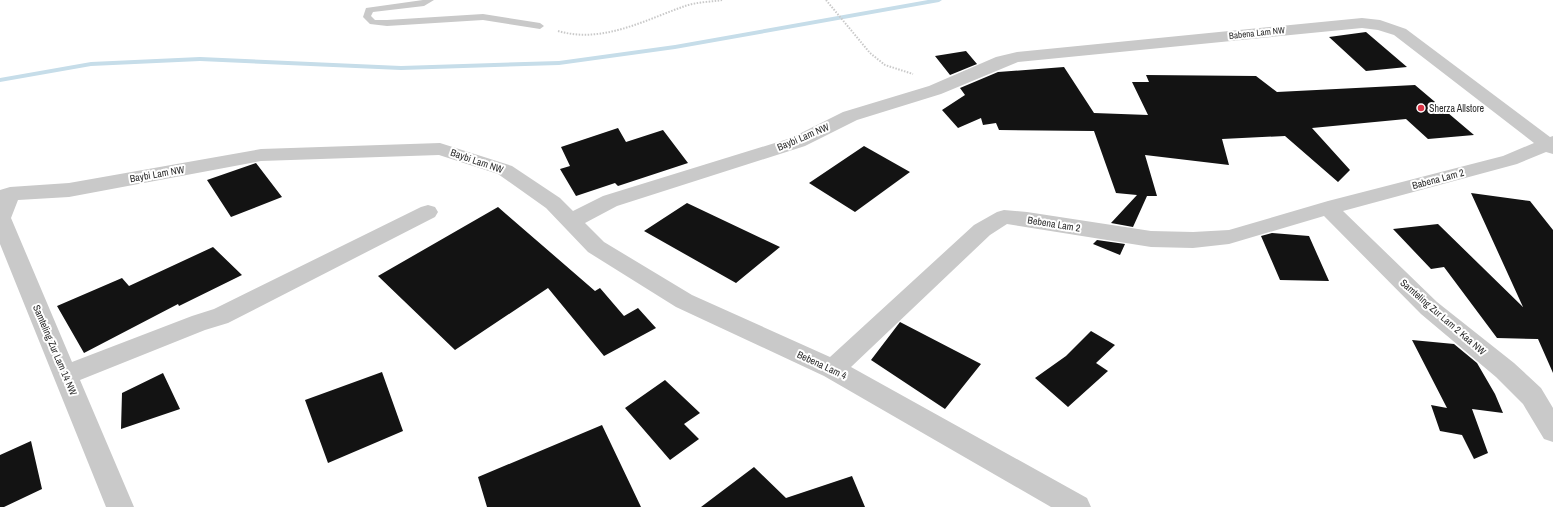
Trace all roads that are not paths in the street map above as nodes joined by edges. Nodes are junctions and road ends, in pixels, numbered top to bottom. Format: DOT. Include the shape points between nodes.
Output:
graph roads {
  1 [pos="430,0"];
  2 [pos="540,26"];
  3 [pos="926,92"];
  4 [pos="1551,145"];
  5 [pos="5,196"];
  6 [pos="1328,208"];
  7 [pos="428,212"];
  8 [pos="572,221"];
  9 [pos="833,369"];
  10 [pos="65,375"];
  11 [pos="1553,431"];
  12 [pos="120,507"];
  13 [pos="1077,507"];
  1 -- 2 [label="lane" via="369,10 366,17 373,22 387,23 483,17"];
  3 -- 4 [label="street, Babena Lam NW" via="1002,61 1023,56 1362,23 1380,24 1400,32"];
  3 -- 8 [label="street, Baybi Lam NW" via="850,116 798,142 610,201"];
  4 -- 6 [label="street, Babena Lam 2" via="1510,160"];
  5 -- 8 [label="street, Baybi Lam NW" via="69,190 261,155 440,149 505,170 553,203"];
  5 -- 10 [label="street, Samteling Zur Lam 14 NW" via="0,218"];
  6 -- 9 [label="street, Bebena Lam 2" via="1229,237 1193,240 1150,239 1027,219 1004,218 982,230"];
  6 -- 11 [label="street, Samteling Zur Lam 2 Kaa NW" via="1423,302 1505,370 1532,396"];
  7 -- 10 [label="street" via="220,317 200,322"];
  8 -- 9 [label="street, Bebena Lam 4" via="596,247 684,301"];
  9 -- 13 [label="street, Bebena Lam 4"];
  10 -- 12 [label="street, Samteling Zur Lam 14 NW"];
}
